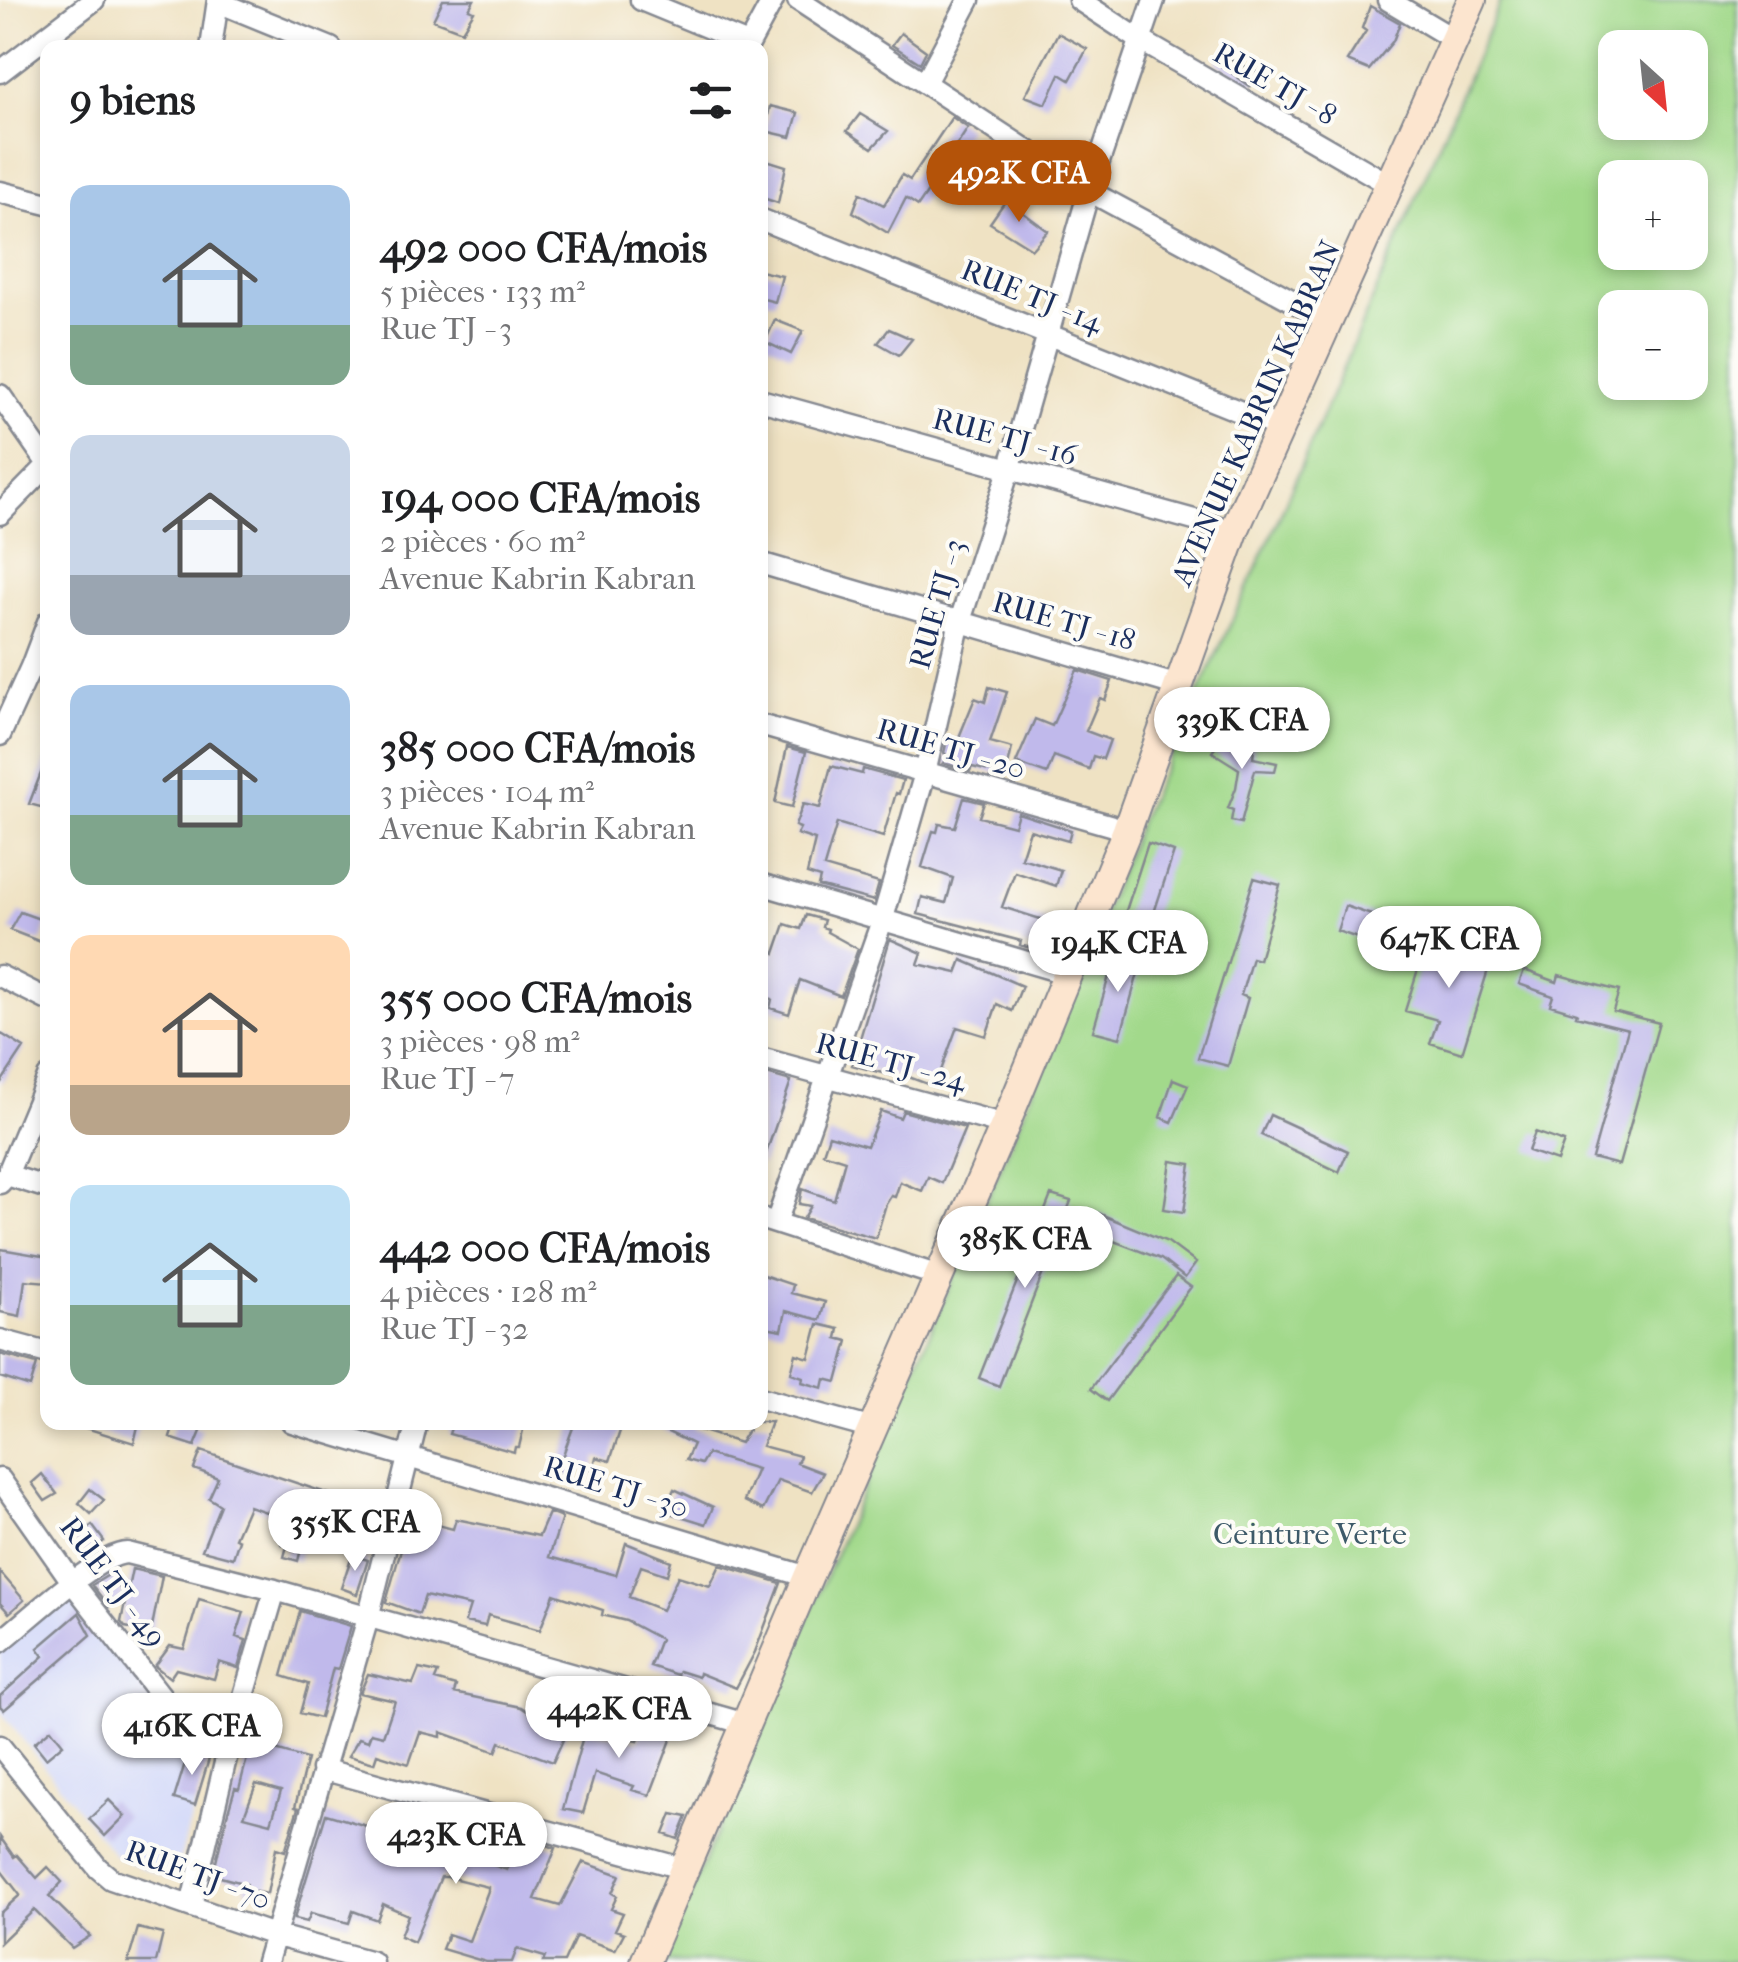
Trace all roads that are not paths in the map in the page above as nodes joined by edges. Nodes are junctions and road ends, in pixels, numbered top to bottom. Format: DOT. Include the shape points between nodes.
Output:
graph roads {
  1 [pos="94,0"];
  2 [pos="641,0"];
  3 [pos="773,0"];
  4 [pos="798,0"];
  5 [pos="969,0"];
  6 [pos="1079,0"];
  7 [pos="1154,0"];
  8 [pos="1388,0"];
  9 [pos="1430,0"];
  10 [pos="1472,0"];
  11 [pos="218,1"];
  12 [pos="1428,24"];
  13 [pos="42,40"];
  14 [pos="211,40"];
  15 [pos="312,40"];
  16 [pos="734,40"];
  17 [pos="751,40"];
  18 [pos="1140,40"];
  19 [pos="1455,40"];
  20 [pos="40,41"];
  21 [pos="0,72"];
  22 [pos="926,82"];
  23 [pos="1392,186"];
  24 [pos="1089,191"];
  25 [pos="0,192"];
  26 [pos="40,202"];
  27 [pos="768,222"];
  28 [pos="1330,321"];
  29 [pos="1048,335"];
  30 [pos="0,395"];
  31 [pos="768,402"];
  32 [pos="1281,428"];
  33 [pos="40,452"];
  34 [pos="1009,470"];
  35 [pos="40,472"];
  36 [pos="0,514"];
  37 [pos="1234,531"];
  38 [pos="768,565"];
  39 [pos="960,621"];
  40 [pos="39,670"];
  41 [pos="1179,686"];
  42 [pos="768,728"];
  43 [pos="0,735"];
  44 [pos="925,773"];
  45 [pos="1126,830"];
  46 [pos="768,886"];
  47 [pos="883,918"];
  48 [pos="1068,974"];
  49 [pos="0,976"];
  50 [pos="40,996"];
  51 [pos="768,1060"];
  52 [pos="827,1076"];
  53 [pos="40,1094"];
  54 [pos="1006,1125"];
  55 [pos="2,1175"];
  56 [pos="40,1186"];
  57 [pos="768,1220"];
  58 [pos="939,1276"];
  59 [pos="0,1340"];
  60 [pos="40,1352"];
  61 [pos="768,1400"];
  62 [pos="872,1428"];
  63 [pos="320,1430"];
  64 [pos="416,1430"];
  65 [pos="411,1456"];
  66 [pos="0,1479"];
  67 [pos="808,1577"];
  68 [pos="73,1582"];
  69 [pos="275,1590"];
  70 [pos="368,1618"];
  71 [pos="0,1642"];
  72 [pos="746,1724"];
  73 [pos="0,1746"];
  74 [pos="228,1750"];
  75 [pos="322,1769"];
  76 [pos="685,1869"];
  77 [pos="191,1906"];
  78 [pos="274,1935"];
  79 [pos="266,1962"];
  80 [pos="372,1962"];
  81 [pos="645,1962"];
  1 -- 13 [label="street"];
  2 -- 16 [label="street"];
  3 -- 17 [label="street"];
  4 -- 22 [label="street"];
  5 -- 22 [label="street"];
  6 -- 18 [label="street, RUE TJ - 8"];
  7 -- 18 [label="street, RUE TJ - 3"];
  8 -- 12 [label="street"];
  9 -- 12 [label="street"];
  10 -- 19 [label="street, AVENUE KABRIN KABRAN"];
  11 -- 14 [label="street"];
  11 -- 15 [label="street"];
  12 -- 19 [label="street"];
  18 -- 23 [label="street, RUE TJ - 8"];
  18 -- 24 [label="street, RUE TJ - 3"];
  19 -- 23 [label="street, AVENUE KABRIN KABRAN"];
  20 -- 21 [label="street"];
  22 -- 24 [label="street"];
  23 -- 28 [label="street, AVENUE KABRIN KABRAN"];
  24 -- 28 [label="street"];
  24 -- 29 [label="street, RUE TJ - 3"];
  25 -- 26 [label="street"];
  27 -- 29 [label="street, RUE TJ - 14"];
  28 -- 32 [label="street, AVENUE KABRIN KABRAN"];
  29 -- 32 [label="street, RUE TJ - 14"];
  29 -- 34 [label="street, RUE TJ - 3"];
  30 -- 33 [label="street"];
  31 -- 34 [label="street, RUE TJ - 16"];
  32 -- 37 [label="street, AVENUE KABRIN KABRAN"];
  34 -- 37 [label="street, RUE TJ - 16"];
  34 -- 39 [label="street, RUE TJ - 3"];
  35 -- 36 [label="street"];
  37 -- 41 [label="street, AVENUE KABRIN KABRAN"];
  38 -- 39 [label="street, RUE TJ - 18"];
  39 -- 41 [label="street, RUE TJ - 18"];
  39 -- 44 [label="street, RUE TJ - 3"];
  40 -- 43 [label="street"];
  41 -- 45 [label="street, AVENUE KABRIN KABRAN"];
  42 -- 44 [label="street, RUE TJ - 20"];
  44 -- 45 [label="street, RUE TJ - 20"];
  44 -- 47 [label="street, RUE TJ - 3"];
  45 -- 48 [label="street, AVENUE KABRIN KABRAN"];
  46 -- 47 [label="street"];
  47 -- 48 [label="street"];
  47 -- 52 [label="street, RUE TJ - 3"];
  48 -- 54 [label="street, AVENUE KABRIN KABRAN"];
  49 -- 50 [label="street"];
  51 -- 52 [label="street, RUE TJ - 24"];
  52 -- 54 [label="street, RUE TJ - 24"];
  52 -- 57 [label="street, RUE TJ - 3"];
  53 -- 55 [label="street"];
  54 -- 58 [label="street, AVENUE KABRIN KABRAN"];
  55 -- 56 [label="street"];
  57 -- 58 [label="street"];
  58 -- 62 [label="street, AVENUE KABRIN KABRAN"];
  59 -- 60 [label="street"];
  61 -- 62 [label="street"];
  62 -- 67 [label="street, AVENUE KABRIN KABRAN"];
  63 -- 65 [label="street, RUE TJ - 30"];
  64 -- 65 [label="street"];
  65 -- 67 [label="street, RUE TJ - 30"];
  65 -- 70 [label="street"];
  66 -- 68 [label="street, RUE TJ - 49"];
  67 -- 72 [label="street, AVENUE KABRIN KABRAN"];
  68 -- 69 [label="street" via="127,1552"];
  68 -- 71 [label="street"];
  68 -- 74 [label="street, RUE TJ - 49" via="196,1740"];
  69 -- 70 [label="street"];
  69 -- 74 [label="street"];
  70 -- 72 [label="street"];
  70 -- 75 [label="street"];
  72 -- 76 [label="street, AVENUE KABRIN KABRAN"];
  73 -- 77 [label="street, RUE TJ - 70" via="112,1880"];
  74 -- 77 [label="street"];
  75 -- 76 [label="street"];
  75 -- 78 [label="street"];
  76 -- 81 [label="street, AVENUE KABRIN KABRAN"];
  77 -- 78 [label="street, RUE TJ - 70"];
  78 -- 79 [label="street"];
  78 -- 80 [label="street, RUE TJ - 70"];
}
